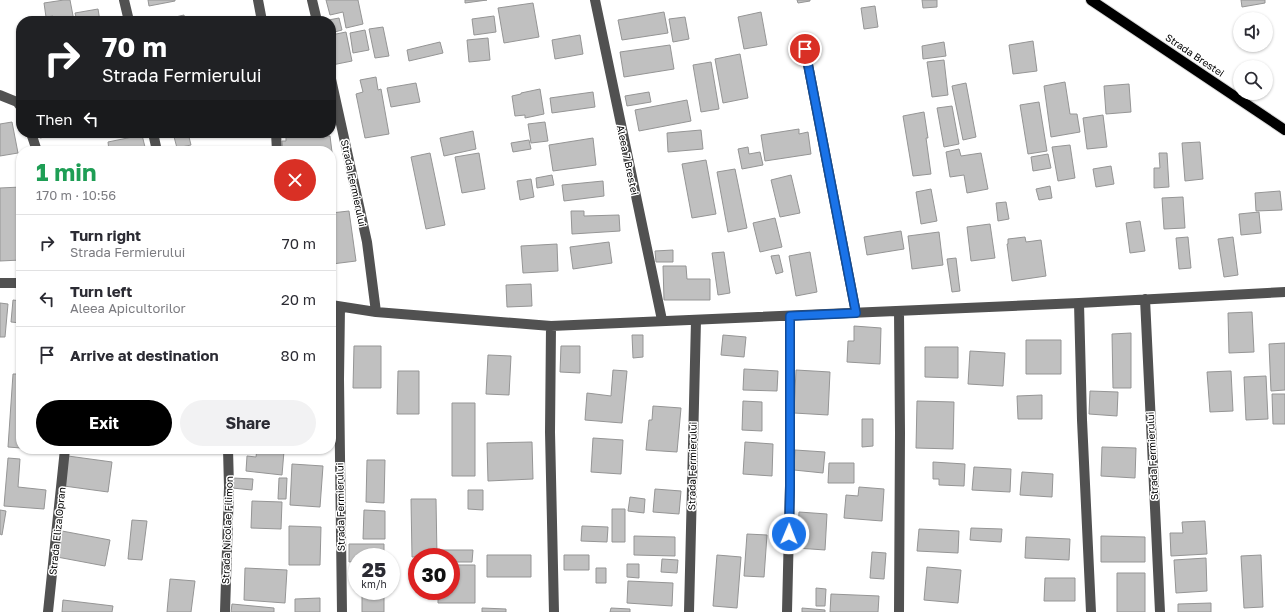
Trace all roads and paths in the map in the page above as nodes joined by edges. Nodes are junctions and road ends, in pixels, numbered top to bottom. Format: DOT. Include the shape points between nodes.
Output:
graph roads {
  1 [pos="124,0"];
  2 [pos="258,0"];
  3 [pos="312,0"];
  4 [pos="595,0"];
  5 [pos="1091,0"];
  6 [pos="128,16"];
  7 [pos="261,16"];
  8 [pos="316,16"];
  9 [pos="805,49"];
  10 [pos="0,94"];
  11 [pos="16,101"];
  12 [pos="336,102"];
  13 [pos="1285,130"];
  14 [pos="0,283"];
  15 [pos="16,283"];
  16 [pos="1285,292"];
  17 [pos="1145,299"];
  18 [pos="1079,304"];
  19 [pos="336,306"];
  20 [pos="899,311"];
  21 [pos="376,312"];
  22 [pos="856,313"];
  23 [pos="790,316"];
  24 [pos="662,320"];
  25 [pos="696,320"];
  26 [pos="336,326"];
  27 [pos="551,326"];
  28 [pos="64,454"];
  29 [pos="228,454"];
  30 [pos="48,612"];
  31 [pos="225,612"];
  32 [pos="342,612"];
  33 [pos="554,612"];
  34 [pos="689,612"];
  35 [pos="787,612"];
  36 [pos="898,612"];
  37 [pos="1092,612"];
  38 [pos="1160,612"];
  1 -- 6 [label="street"];
  2 -- 7 [label="street"];
  3 -- 8 [label="street"];
  4 -- 24 [label="street, Aleea 7 Brestei"];
  5 -- 13 [label="main road, Strada Brestei"];
  9 -- 22 [label="street"];
  10 -- 11 [label="street"];
  12 -- 21 [label="street, Strada Fermierului" via="367,242"];
  14 -- 15 [label="street"];
  16 -- 17 [label="street, Strada Fermierului"];
  17 -- 18 [label="street, Strada Fermierului"];
  17 -- 38 [label="street, Strada Fermierului"];
  18 -- 20 [label="street, Strada Fermierului"];
  18 -- 37 [label="street"];
  19 -- 21 [label="street, Strada Fermierului"];
  20 -- 22 [label="street, Strada Fermierului"];
  20 -- 36 [label="street"];
  21 -- 27 [label="street, Strada Fermierului"];
  22 -- 23 [label="street, Strada Fermierului"];
  23 -- 25 [label="street, Strada Fermierului"];
  23 -- 35 [label="street"];
  24 -- 25 [label="street, Strada Fermierului"];
  24 -- 27 [label="street, Strada Fermierului"];
  25 -- 34 [label="street, Strada Fermierului"];
  26 -- 32 [label="street, Strada Fermierului"];
  27 -- 33 [label="street" via="550,432"];
  28 -- 30 [label="street, Strada Eliza Opran"];
  29 -- 31 [label="street, Strada Nicolae Filimon"];
}
